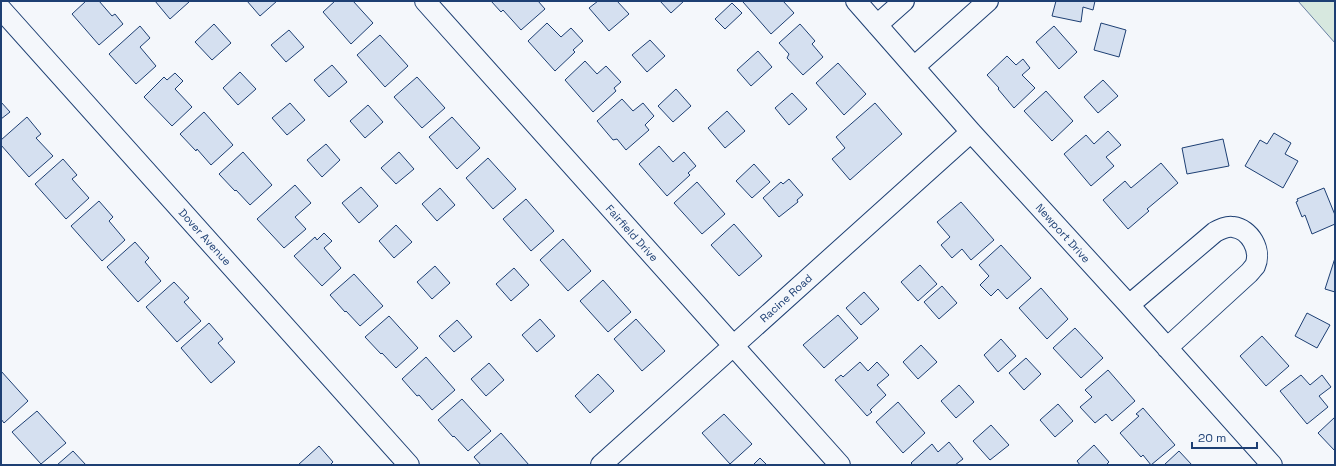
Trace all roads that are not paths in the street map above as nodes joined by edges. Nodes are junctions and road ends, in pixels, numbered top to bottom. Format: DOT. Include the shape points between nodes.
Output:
graph roads {
  1 [pos="425,1"];
  2 [pos="856,1"];
  3 [pos="904,1"];
  4 [pos="988,1"];
  5 [pos="1,9"];
  6 [pos="877,25"];
  7 [pos="914,67"];
  8 [pos="971,132"];
  9 [pos="1129,305"];
  10 [pos="733,346"];
  11 [pos="1167,348"];
  12 [pos="410,465"];
  13 [pos="601,465"];
  14 [pos="840,465"];
  15 [pos="1272,465"];
  1 -- 10 [label="street, Fairfield Drive"];
  2 -- 6 [label="street, Newport Drive"];
  3 -- 6 [label="street"];
  4 -- 7 [label="street"];
  5 -- 12 [label="street, Dover Avenue"];
  6 -- 7 [label="street, Newport Drive"];
  7 -- 8 [label="street, Newport Drive"];
  8 -- 9 [label="street, Newport Drive"];
  8 -- 10 [label="street, Racine Road"];
  9 -- 11 [label="street, Newport Drive"];
  9 -- 11 [label="street" via="1215,232 1233,227 1250,236 1257,256 1255,265"];
  10 -- 13 [label="street, Racine Road"];
  10 -- 14 [label="street, Fairfield Drive"];
  11 -- 15 [label="street, Newport Drive"];
}
